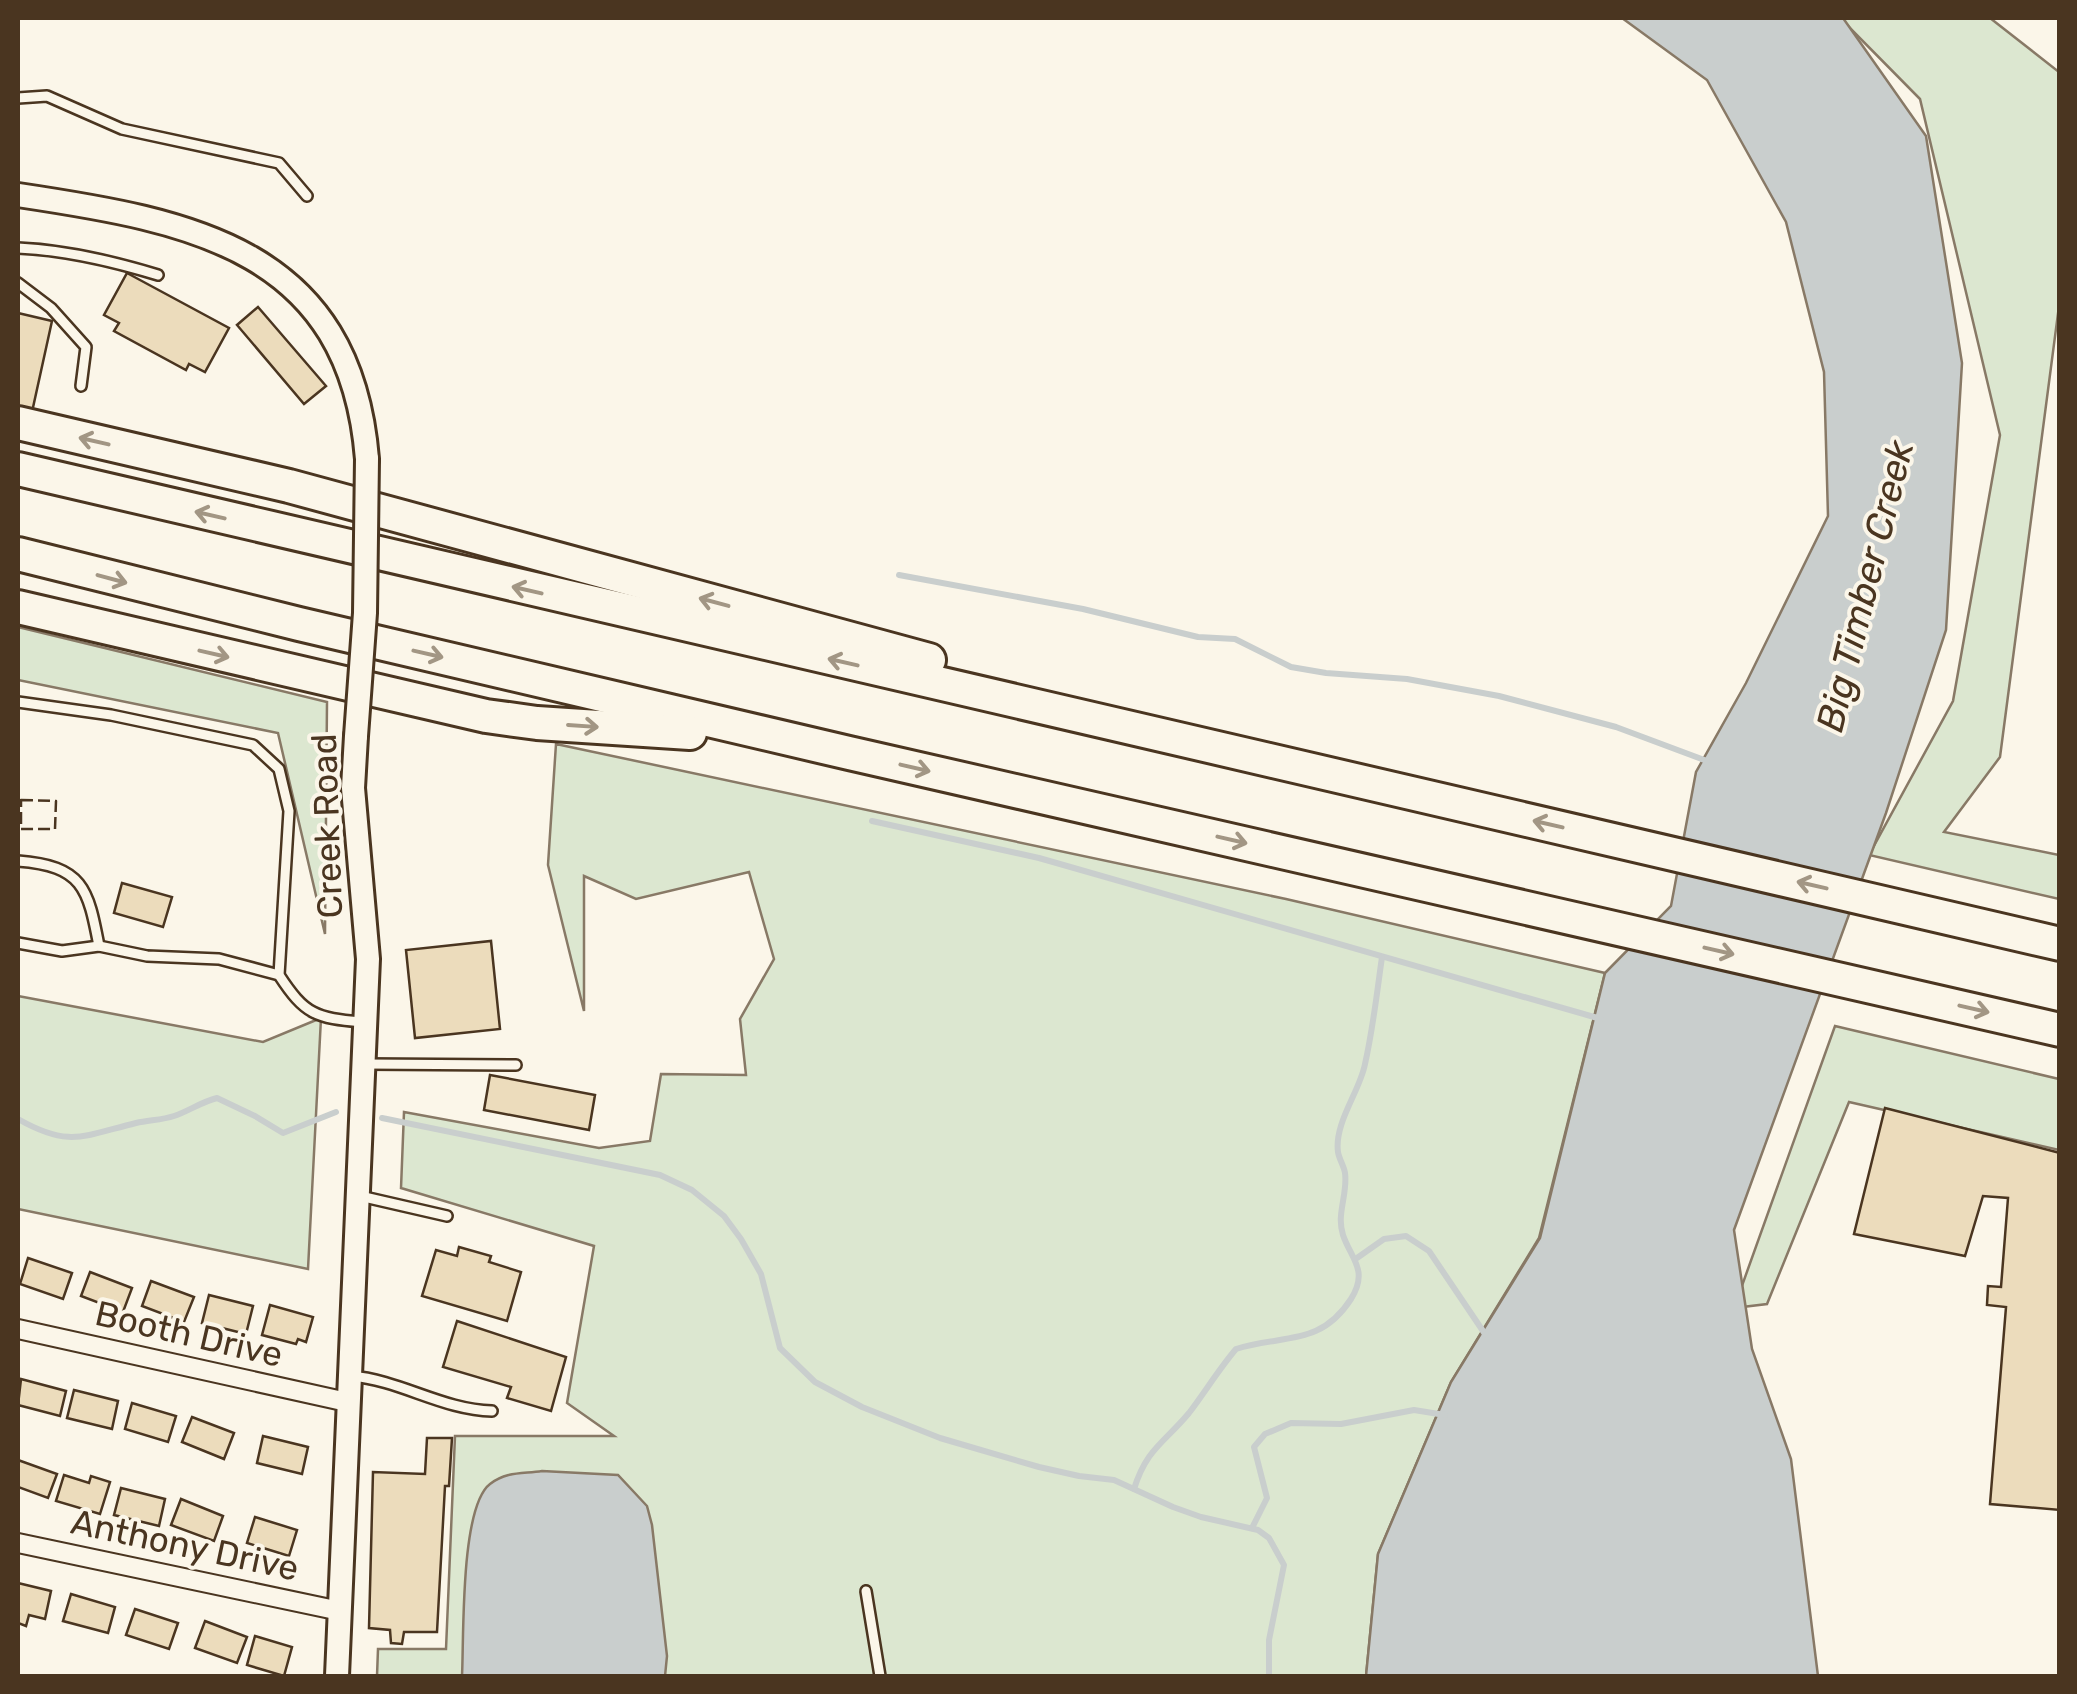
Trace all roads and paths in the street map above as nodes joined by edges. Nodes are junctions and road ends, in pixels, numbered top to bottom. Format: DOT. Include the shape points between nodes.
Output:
graph roads {
  1 [pos="18,98"];
  2 [pos="18,194"];
  3 [pos="307,196"];
  4 [pos="18,248"];
  5 [pos="158,275"];
  6 [pos="18,283"];
  7 [pos="81,386"];
  8 [pos="18,423"];
  9 [pos="18,470"];
  10 [pos="18,554"];
  11 [pos="18,607"];
  12 [pos="18,702"];
  13 [pos="849,753"];
  14 [pos="1416,794"];
  15 [pos="18,860"];
  16 [pos="18,942"];
  17 [pos="2060,944"];
  18 [pos="99,946"];
  19 [pos="279,975"];
  20 [pos="365,1022"];
  21 [pos="2060,1030"];
  22 [pos="362,1064"];
  23 [pos="516,1065"];
  24 [pos="357,1196"];
  25 [pos="447,1216"];
  26 [pos="18,1329"];
  27 [pos="348,1376"];
  28 [pos="347,1402"];
  29 [pos="492,1411"];
  30 [pos="18,1543"];
  31 [pos="866,1591"];
  32 [pos="340,1611"];
  33 [pos="337,1676"];
  34 [pos="880,1676"];
  1 -- 3 [label="lane" via="47,96 122,129 279,163"];
  2 -- 20 [label="street, Creek Road, bridge" via="186,227 224,242 262,264 314,312 343,354 362,410 368,459 354,788 368,959"];
  4 -- 5 [label="lane"];
  6 -- 7 [label="lane" via="86,347"];
  14 -- 8 [label="highway, one-way" via="306,490"];
  14 -- 9 [label="highway, one-way"];
  10 -- 13 [label="highway, one-way"];
  11 -- 13 [label="highway, one-way" via="486,716"];
  12 -- 19 [label="lane" via="253,745 279,769 289,811"];
  13 -- 21 [label="highway, one-way"];
  17 -- 14 [label="highway, one-way"];
  15 -- 18 [label="lane" via="66,871 87,891"];
  16 -- 18 [label="lane" via="62,951"];
  18 -- 19 [label="lane" via="219,959"];
  19 -- 20 [label="lane" via="321,1018"];
  20 -- 22 [label="street, Creek Road"];
  22 -- 23 [label="lane"];
  22 -- 24 [label="street, Creek Road"];
  24 -- 25 [label="lane"];
  24 -- 27 [label="street, Creek Road"];
  26 -- 28 [label="street, Booth Drive"];
  27 -- 28 [label="street, Creek Road"];
  27 -- 29 [label="lane"];
  28 -- 32 [label="street, Creek Road"];
  30 -- 32 [label="street, Anthony Drive"];
  31 -- 34 [label="lane"];
  32 -- 33 [label="street, Creek Road"];
}
